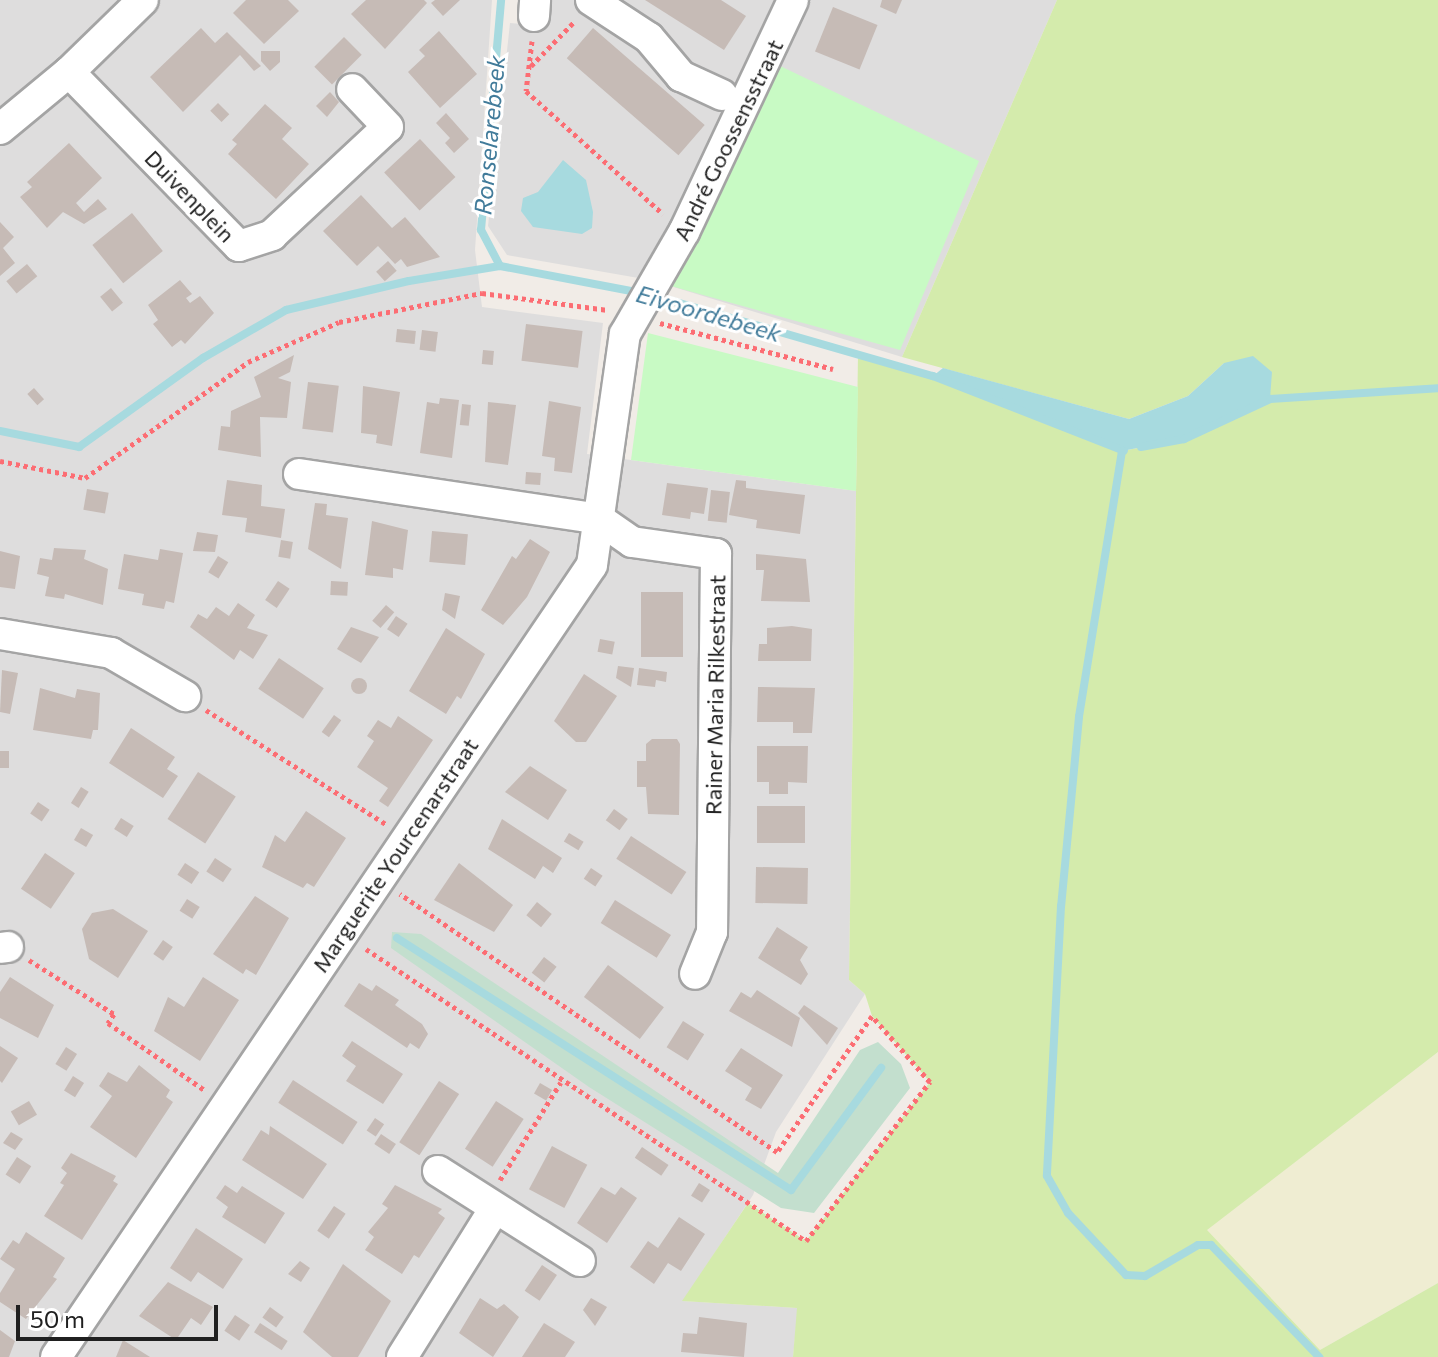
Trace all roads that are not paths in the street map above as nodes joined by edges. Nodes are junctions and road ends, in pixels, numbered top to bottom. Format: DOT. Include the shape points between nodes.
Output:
graph roads {
  1 [pos="143,0"];
  2 [pos="793,0"];
  3 [pos="586,7"];
  4 [pos="69,72"];
  5 [pos="352,89"];
  6 [pos="722,95"];
  7 [pos="0,129"];
  8 [pos="647,299"];
  9 [pos="299,474"];
  10 [pos="599,519"];
  11 [pos="0,634"];
  12 [pos="185,696"];
  13 [pos="695,974"];
  14 [pos="438,1171"];
  15 [pos="490,1207"];
  16 [pos="580,1261"];
  17 [pos="411,1354"];
  18 [pos="56,1357"];
  1 -- 4 [label="street"];
  2 -- 8 [label="street, André Goossensstraat"];
  3 -- 6 [label="street, André Goossensstraat" via="649,38 681,76"];
  4 -- 5 [label="street, Duivenplein" via="239,246 272,235 388,127"];
  4 -- 7 [label="street"];
  8 -- 10 [label="street, Marguerite Yourcenarstraat" via="625,334"];
  9 -- 10 [label="street, Rainer Maria Rilkestraat"];
  10 -- 13 [label="street, Rainer Maria Rilkestraat" via="632,542 716,554 712,932"];
  10 -- 18 [label="street, Marguerite Yourcenarstraat" via="592,565"];
  11 -- 12 [label="street" via="111,653"];
  14 -- 15 [label="street"];
  15 -- 16 [label="street"];
  15 -- 17 [label="street"];
}
